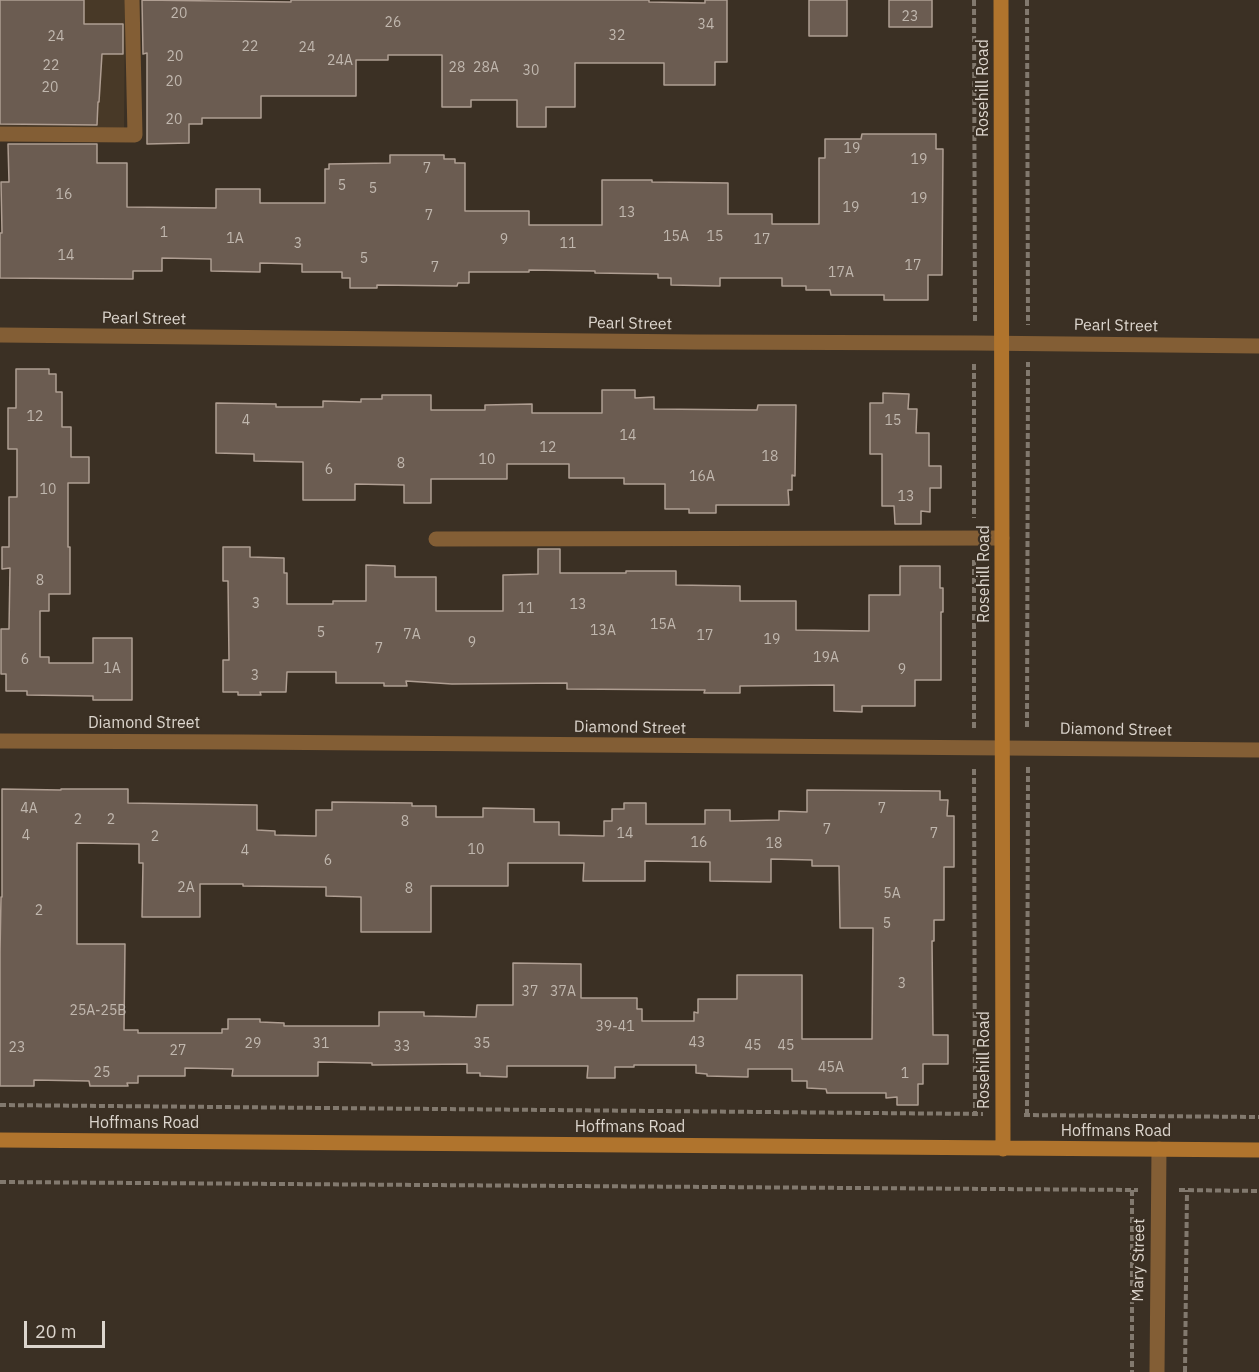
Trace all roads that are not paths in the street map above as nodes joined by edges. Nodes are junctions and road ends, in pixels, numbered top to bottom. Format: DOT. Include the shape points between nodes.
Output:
graph roads {
  1 [pos="132,0"];
  2 [pos="1001,0"];
  3 [pos="0,134"];
  4 [pos="0,335"];
  5 [pos="1001,343"];
  6 [pos="1259,346"];
  7 [pos="1002,538"];
  8 [pos="436,539"];
  9 [pos="0,741"];
  10 [pos="1001,748"];
  11 [pos="1259,750"];
  12 [pos="0,1140"];
  13 [pos="1003,1149"];
  14 [pos="1159,1149"];
  15 [pos="1259,1150"];
  16 [pos="1157,1372"];
  1 -- 3 [label="street" via="135,135"];
  2 -- 5 [label="main road, Rosehill Road"];
  4 -- 5 [label="street, Pearl Street"];
  5 -- 6 [label="street, Pearl Street"];
  5 -- 7 [label="main road, Rosehill Road"];
  7 -- 8 [label="street"];
  7 -- 10 [label="main road, Rosehill Road"];
  9 -- 10 [label="street, Diamond Street"];
  10 -- 11 [label="street, Diamond Street"];
  10 -- 13 [label="main road, Rosehill Road"];
  12 -- 13 [label="main road, Hoffmans Road"];
  13 -- 14 [label="main road, Hoffmans Road"];
  14 -- 15 [label="main road, Hoffmans Road"];
  14 -- 16 [label="street, Mary Street"];
}
